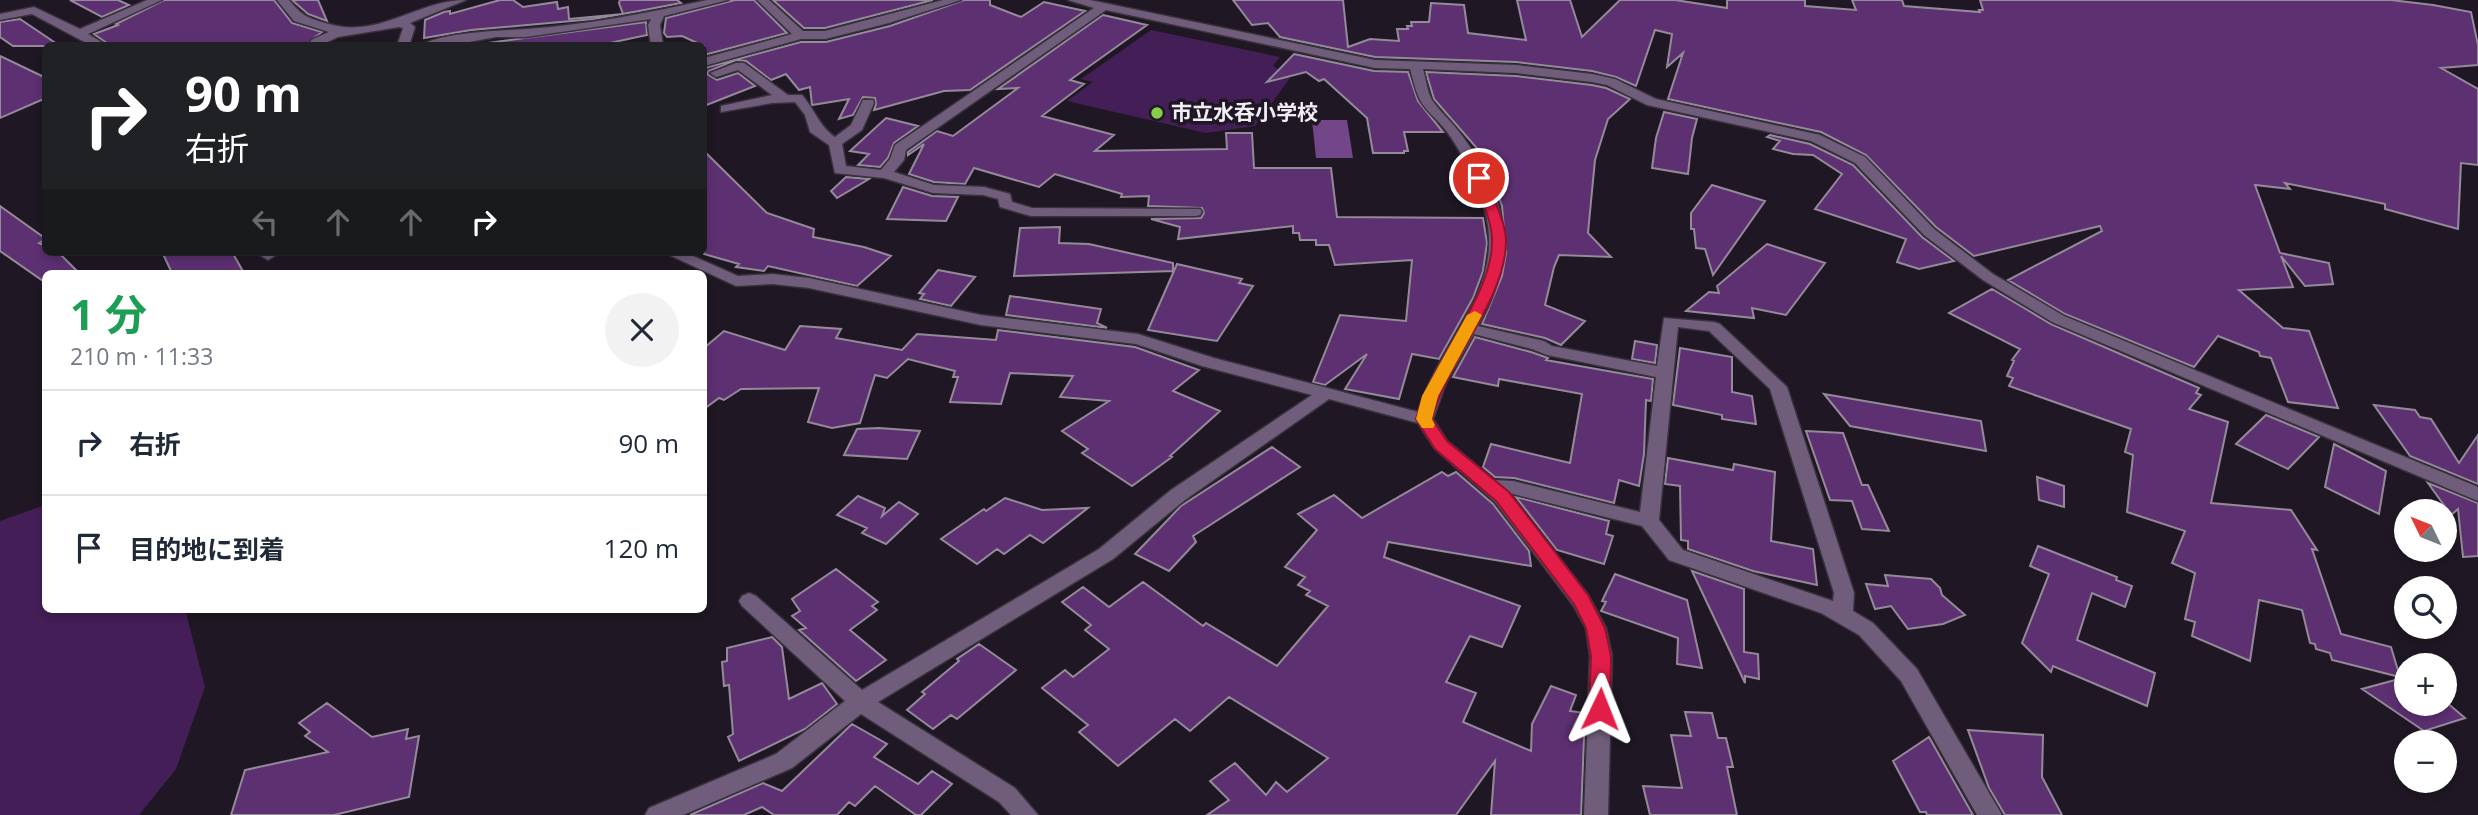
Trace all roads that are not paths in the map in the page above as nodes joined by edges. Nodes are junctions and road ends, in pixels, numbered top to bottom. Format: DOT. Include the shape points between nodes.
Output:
graph roads {
  1 [pos="156,0"];
  2 [pos="283,0"];
  3 [pos="460,0"];
  4 [pos="722,0"];
  5 [pos="763,0"];
  6 [pos="955,0"];
  7 [pos="1074,0"];
  8 [pos="696,2"];
  9 [pos="1103,7"];
  10 [pos="659,15"];
  11 [pos="0,17"];
  12 [pos="400,23"];
  13 [pos="343,32"];
  14 [pos="79,34"];
  15 [pos="800,35"];
  16 [pos="94,42"];
  17 [pos="320,42"];
  18 [pos="404,42"];
  19 [pos="448,42"];
  20 [pos="656,42"];
  21 [pos="1416,67"];
  22 [pos="710,69"];
  23 [pos="783,97"];
  24 [pos="868,103"];
  25 [pos="726,109"];
  26 [pos="835,143"];
  27 [pos="885,174"];
  28 [pos="1195,212"];
  29 [pos="680,256"];
  30 [pos="1468,328"];
  31 [pos="1664,373"];
  32 [pos="1325,394"];
  33 [pos="1424,419"];
  34 [pos="1490,486"];
  35 [pos="2478,494"];
  36 [pos="1649,521"];
  37 [pos="749,601"];
  38 [pos="1842,615"];
  39 [pos="860,702"];
  40 [pos="657,815"];
  41 [pos="1026,815"];
  42 [pos="1597,815"];
  43 [pos="1990,815"];
  1 -- 14 [label="street"];
  2 -- 13 [label="street" via="298,19"];
  3 -- 12 [label="street"];
  4 -- 8 [label="street"];
  5 -- 15 [label="street"];
  6 -- 15 [label="street" via="825,35"];
  7 -- 9 [label="street"];
  8 -- 10 [label="street"];
  9 -- 21 [label="street" via="1323,55"];
  9 -- 27 [label="street" via="900,148"];
  10 -- 19 [label="street"];
  10 -- 20 [label="street" via="654,25"];
  11 -- 14 [label="street" via="34,10"];
  12 -- 13 [label="street"];
  12 -- 18 [label="street" via="409,27"];
  13 -- 17 [label="street"];
  14 -- 16 [label="street"];
  15 -- 22 [label="street"];
  21 -- 30 [label="street" via="1426,100 1471,159 1495,218 1499,241 1493,279"];
  21 -- 35 [label="street" via="1516,69 1592,78 1652,102 1815,138 1860,160 1928,232 2058,319"];
  22 -- 23 [label="street" via="740,66"];
  23 -- 25 [label="street"];
  23 -- 26 [label="street" via="803,101 815,129"];
  24 -- 26 [label="street" via="857,127"];
  26 -- 27 [label="street" via="839,170"];
  27 -- 28 [label="street" via="933,189 984,191 1031,212"];
  29 -- 32 [label="street" via="736,281 809,283 981,320 1138,338"];
  30 -- 31 [label="street" via="1547,350"];
  30 -- 33 [label="street" via="1430,396"];
  31 -- 36 [label="street"];
  31 -- 38 [label="street" via="1670,320 1714,327 1778,387 1844,593"];
  32 -- 33 [label="street"];
  32 -- 39 [label="street" via="1178,495 1106,554"];
  33 -- 34 [label="street" via="1441,445"];
  34 -- 36 [label="street" via="1513,487"];
  34 -- 42 [label="street" via="1503,496 1581,600 1596,628 1601,656"];
  36 -- 38 [label="street" via="1676,555"];
  37 -- 39 [label="street"];
  38 -- 43 [label="street" via="1866,629 1909,675"];
  39 -- 40 [label="street" via="784,761"];
  39 -- 41 [label="street" via="1007,795"];
}
